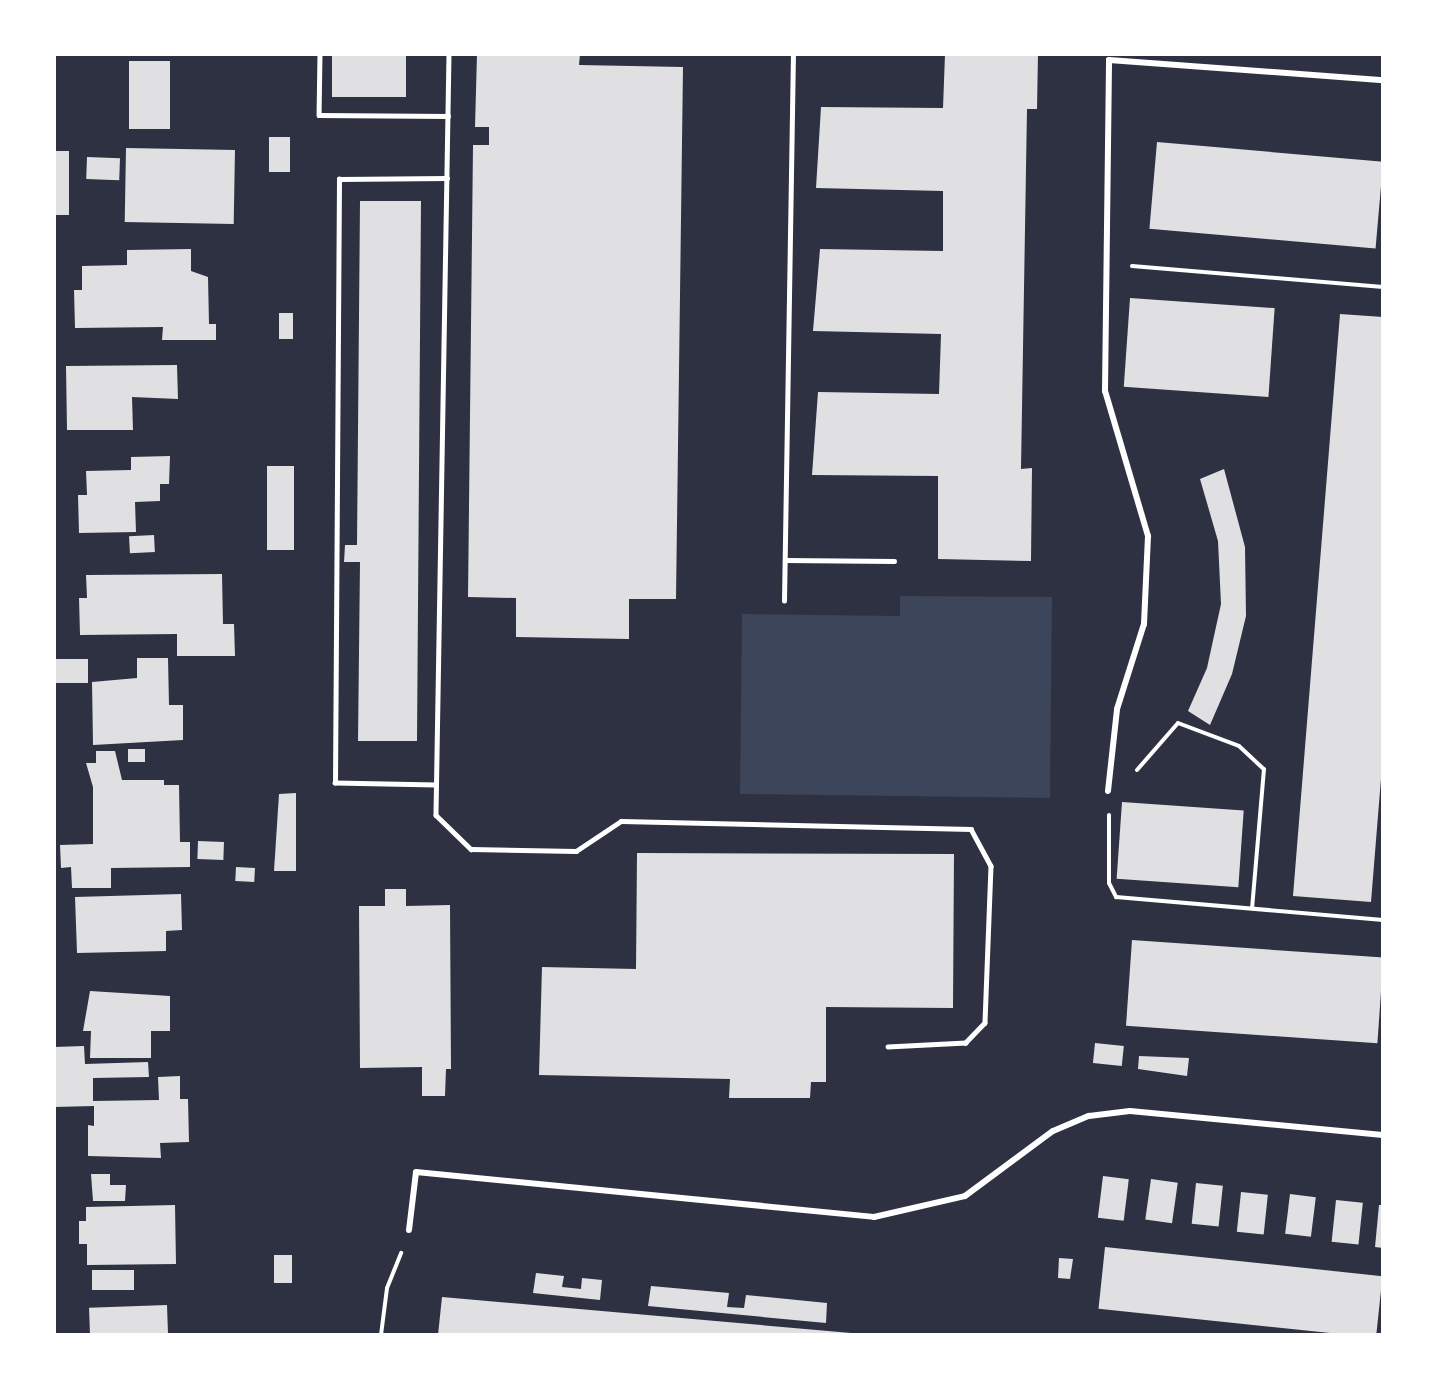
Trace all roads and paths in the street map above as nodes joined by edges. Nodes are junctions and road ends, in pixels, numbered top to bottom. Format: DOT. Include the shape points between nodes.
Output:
graph roads {
  1 [pos="320,54"];
  2 [pos="449,54"];
  3 [pos="793,54"];
  4 [pos="1383,80"];
  5 [pos="448,116"];
  6 [pos="447,178"];
  7 [pos="1107,264"];
  8 [pos="1383,287"];
  9 [pos="785,560"];
  10 [pos="894,561"];
  11 [pos="784,601"];
  12 [pos="436,785"];
  13 [pos="1108,791"];
  14 [pos="1252,908"];
  15 [pos="1383,920"];
  16 [pos="888,1047"];
  17 [pos="1383,1135"];
  18 [pos="409,1230"];
  19 [pos="381,1335"];
  1 -- 5 [label="lane" via="319,115"];
  2 -- 5 [label="lane"];
  3 -- 9 [label="lane"];
  4 -- 7 [label="street" via="1109,60"];
  5 -- 6 [label="lane"];
  6 -- 12 [label="lane"];
  6 -- 12 [label="lane" via="339,179 335,783"];
  7 -- 8 [label="path"];
  7 -- 13 [label="street" via="1104,391 1148,536 1144,624 1117,709"];
  9 -- 10 [label="lane"];
  9 -- 11 [label="lane"];
  12 -- 16 [label="lane" via="436,815 471,849 576,851 621,821 971,829 992,866 985,1023 966,1043"];
  13 -- 14 [label="path" via="1109,883 1116,897"];
  13 -- 14 [label="path" via="1140,768 1178,723 1239,746 1264,769"];
  14 -- 15 [label="path"];
  17 -- 18 [label="street" via="1130,1111 1089,1116 1053,1131 965,1196 874,1217 416,1172"];
  18 -- 19 [label="path" via="387,1288"];
}
